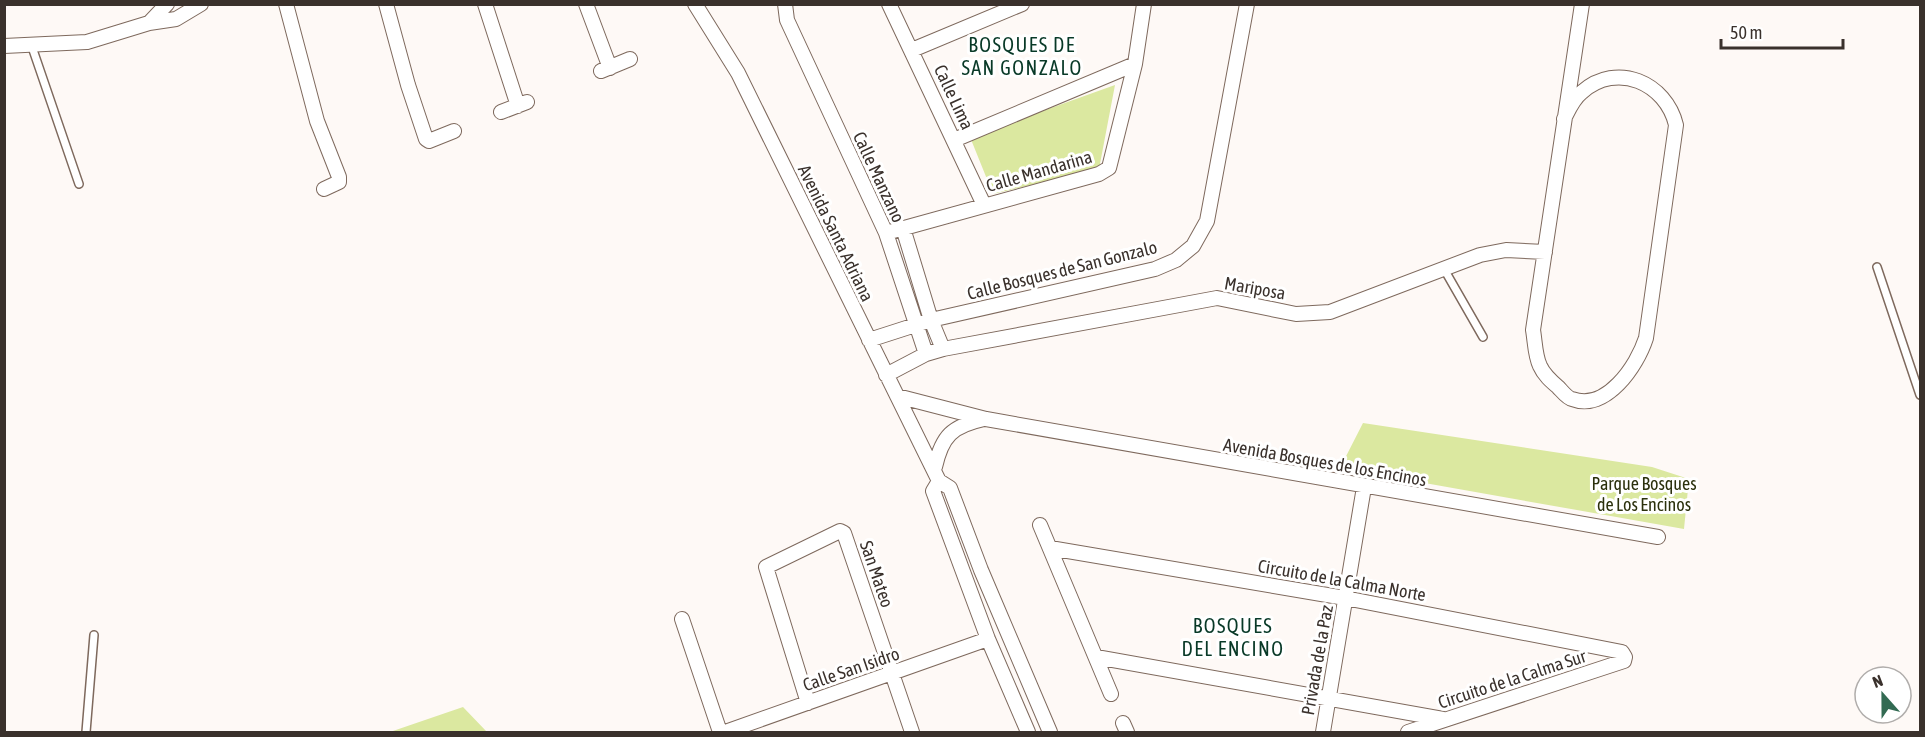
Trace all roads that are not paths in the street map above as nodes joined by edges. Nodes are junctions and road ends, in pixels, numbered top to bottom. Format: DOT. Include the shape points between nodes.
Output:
graph roads {
  1 [pos="167,4"];
  2 [pos="201,4"];
  3 [pos="286,4"];
  4 [pos="386,4"];
  5 [pos="485,4"];
  6 [pos="586,4"];
  7 [pos="694,4"];
  8 [pos="785,4"];
  9 [pos="889,4"];
  10 [pos="1022,4"];
  11 [pos="1144,4"];
  12 [pos="1247,4"];
  13 [pos="1582,4"];
  14 [pos="149,23"];
  15 [pos="31,44"];
  16 [pos="4,46"];
  17 [pos="912,50"];
  18 [pos="630,59"];
  19 [pos="1135,64"];
  20 [pos="501,112"];
  21 [pos="1564,119"];
  22 [pos="454,131"];
  23 [pos="954,140"];
  24 [pos="79,183"];
  25 [pos="324,189"];
  26 [pos="984,205"];
  27 [pos="903,228"];
  28 [pos="886,233"];
  29 [pos="1545,252"];
  30 [pos="1877,267"];
  31 [pos="1444,269"];
  32 [pos="924,322"];
  33 [pos="1483,337"];
  34 [pos="868,340"];
  35 [pos="943,350"];
  36 [pos="926,354"];
  37 [pos="886,375"];
  38 [pos="1920,394"];
  39 [pos="897,396"];
  40 [pos="986,419"];
  41 [pos="935,467"];
  42 [pos="939,481"];
  43 [pos="1364,487"];
  44 [pos="1040,525"];
  45 [pos="1658,537"];
  46 [pos="1050,548"];
  47 [pos="1345,598"];
  48 [pos="682,619"];
  49 [pos="94,635"];
  50 [pos="988,639"];
  51 [pos="1096,657"];
  52 [pos="1625,657"];
  53 [pos="891,674"];
  54 [pos="1111,694"];
  55 [pos="1329,698"];
  56 [pos="808,703"];
  57 [pos="1446,719"];
  58 [pos="86,732"];
  59 [pos="720,732"];
  60 [pos="725,732"];
  61 [pos="912,732"];
  62 [pos="1028,732"];
  63 [pos="1050,732"];
  64 [pos="1323,732"];
  65 [pos="1408,732"];
  1 -- 14 [label="street"];
  2 -- 14 [label="street" via="176,19"];
  3 -- 25 [label="street" via="317,121 339,177 339,182"];
  4 -- 22 [label="street" via="426,139"];
  5 -- 20 [label="street" via="523,104"];
  6 -- 18 [label="street" via="605,69"];
  7 -- 34 [label="street, Avenida Santa Adriana" via="738,73"];
  8 -- 28 [label="street, Calle Manzano" via="787,20"];
  9 -- 17 [label="street, Calle Lima"];
  10 -- 17 [label="street"];
  11 -- 19 [label="street, Calle Mandarina"];
  12 -- 32 [label="street, Calle Bosques de San Gonzalo" via="1209,211 1193,246 1176,260 1155,269"];
  13 -- 21 [label="street"];
  14 -- 15 [label="street" via="87,42"];
  15 -- 16 [label="street"];
  15 -- 24 [label="lane"];
  17 -- 23 [label="street, Calle Lima"];
  19 -- 23 [label="street"];
  19 -- 26 [label="street, Calle Mandarina" via="1109,168 1100,174"];
  21 -- 29 [label="street"];
  21 -- 29 [label="street" via="1588,87 1618,77 1638,80 1656,90 1669,106 1676,125 1646,338 1622,379 1591,402 1570,399 1539,364 1533,330"];
  23 -- 26 [label="street, Calle Lima"];
  26 -- 27 [label="street, Calle Mandarina"];
  27 -- 28 [label="street, Calle Mandarina"];
  27 -- 32 [label="street, Calle Manzano"];
  28 -- 32 [label="street, Calle Manzano"];
  29 -- 31 [label="street, Mariposa" via="1506,250"];
  30 -- 38 [label="lane"];
  31 -- 33 [label="lane"];
  31 -- 35 [label="street, Mariposa" via="1330,312 1296,314 1217,298"];
  32 -- 34 [label="street, Calle Bosques de San Gonzalo"];
  32 -- 35 [label="street, Calle Manzano"];
  32 -- 36 [label="street, Calle Manzano"];
  34 -- 37 [label="street, Avenida Santa Adriana"];
  35 -- 36 [label="street, Mariposa"];
  36 -- 37 [label="street, Mariposa"];
  37 -- 39 [label="street, Avenida Santa Adriana"];
  39 -- 40 [label="street, Avenida Bosques de los Encinos"];
  39 -- 41 [label="street, Avenida Santa Adriana"];
  40 -- 41 [label="street, Avenida Bosques de los Encinos" via="969,422 951,432 944,439"];
  40 -- 43 [label="street, Avenida Bosques de los Encinos"];
  41 -- 42 [label="street, Avenida Santa Adriana"];
  42 -- 50 [label="street, Avenida Santa Adriana" via="933,491"];
  42 -- 63 [label="street, Avenida Santa Adriana" via="950,488"];
  43 -- 45 [label="street, Avenida Bosques de los Encinos"];
  43 -- 47 [label="street, Privada de la Paz"];
  44 -- 46 [label="street"];
  46 -- 47 [label="street, Circuito de la Calma Norte"];
  46 -- 51 [label="street"];
  47 -- 52 [label="street, Circuito de la Calma Norte" via="1622,652"];
  47 -- 55 [label="street, Privada de la Paz"];
  48 -- 59 [label="street"];
  49 -- 58 [label="lane"];
  50 -- 53 [label="street, Calle San Isidro"];
  50 -- 62 [label="street, Avenida Santa Adriana"];
  51 -- 54 [label="street"];
  51 -- 55 [label="street"];
  52 -- 57 [label="street, Circuito de la Calma Sur" via="1624,661"];
  53 -- 56 [label="street, Calle San Isidro"];
  53 -- 56 [label="street, San Mateo" via="844,533 837,532 766,567"];
  53 -- 61 [label="street"];
  55 -- 57 [label="street"];
  55 -- 64 [label="street, Privada de la Paz"];
  56 -- 60 [label="street, Calle San Isidro"];
  57 -- 65 [label="street, Circuito de la Calma Sur"];
}
